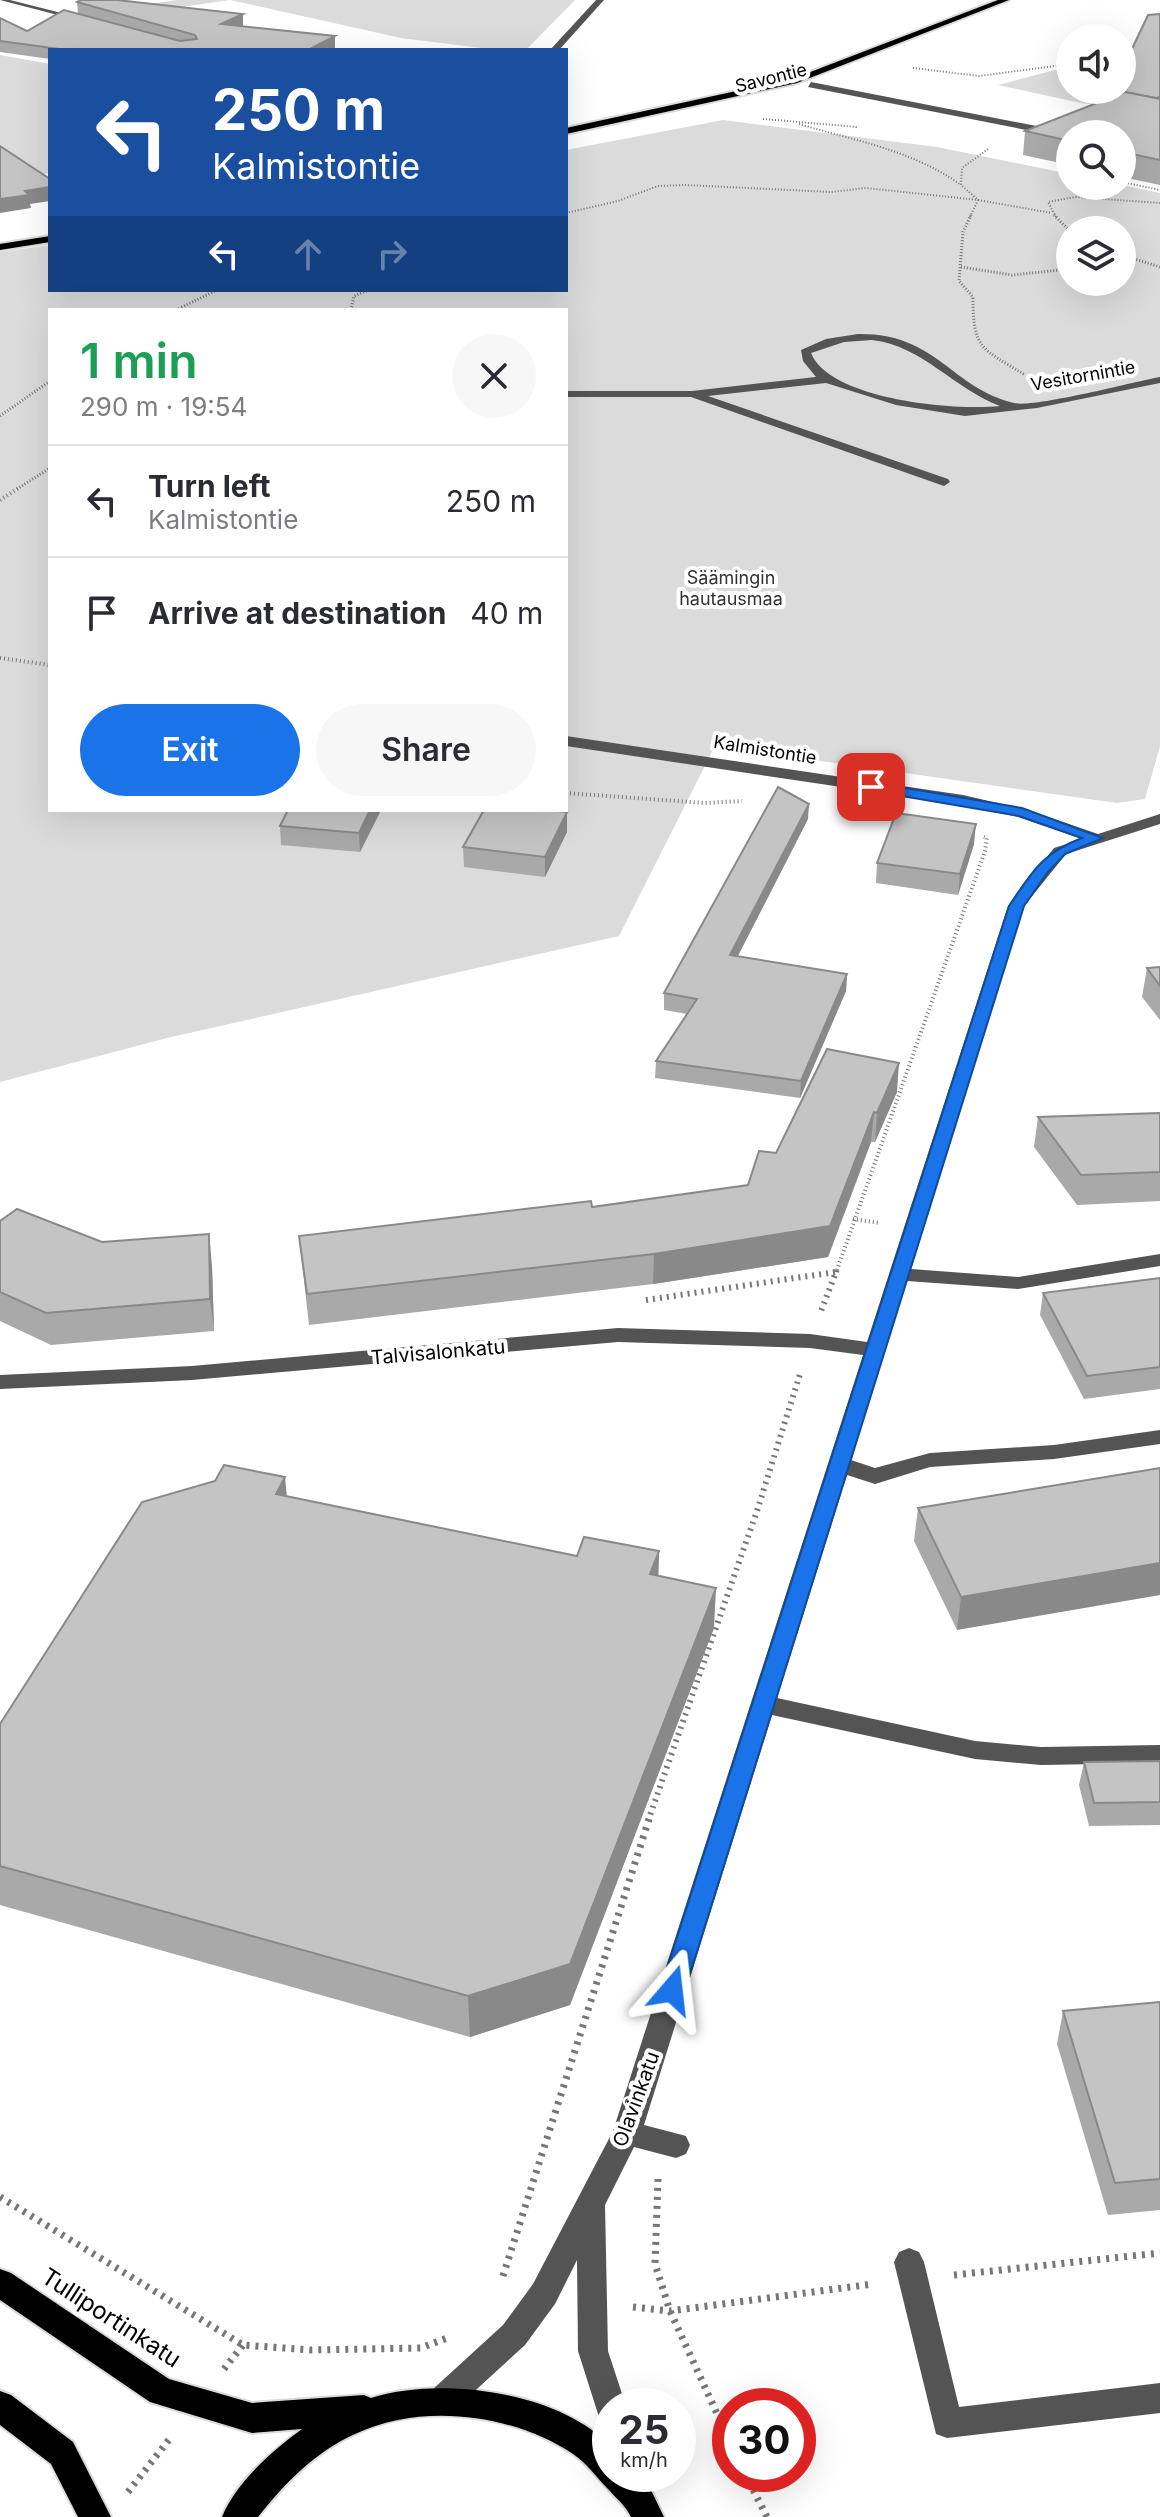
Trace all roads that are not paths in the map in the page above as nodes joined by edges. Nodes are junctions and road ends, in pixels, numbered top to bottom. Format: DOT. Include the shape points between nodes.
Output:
graph roads {
  1 [pos="0,0"];
  2 [pos="600,0"];
  3 [pos="1005,0"];
  4 [pos="17,1"];
  5 [pos="973,13"];
  6 [pos="96,23"];
  7 [pos="556,48"];
  8 [pos="811,85"];
  9 [pos="568,131"];
  10 [pos="1056,133"];
  11 [pos="568,140"];
  12 [pos="48,229"];
  13 [pos="0,236"];
  14 [pos="48,239"];
  15 [pos="0,247"];
  16 [pos="824,380"];
  17 [pos="1160,380"];
  18 [pos="568,394"];
  19 [pos="692,394"];
  20 [pos="1012,407"];
  21 [pos="944,482"];
  22 [pos="568,741"];
  23 [pos="1160,819"];
  24 [pos="1096,838"];
  25 [pos="1160,1260"];
  26 [pos="899,1274"];
  27 [pos="875,1350"];
  28 [pos="0,1382"];
  29 [pos="1160,1437"];
  30 [pos="838,1464"];
  31 [pos="763,1704"];
  32 [pos="1160,1754"];
  33 [pos="627,2133"];
  34 [pos="668,2142"];
  35 [pos="591,2202"];
  36 [pos="909,2262"];
  37 [pos="0,2283"];
  38 [pos="604,2388"];
  39 [pos="1160,2398"];
  40 [pos="443,2400"];
  41 [pos="0,2406"];
  42 [pos="380,2409"];
  43 [pos="592,2450"];
  44 [pos="95,2517"];
  45 [pos="238,2517"];
  1 -- 4 [label="street"];
  2 -- 7 [label="street"];
  3 -- 5 [label="main road, Savontie"];
  4 -- 6 [label="street"];
  5 -- 8 [label="main road, Savontie" via="879,62"];
  5 -- 9 [label="main road, Savontie" via="794,81"];
  8 -- 10 [label="street"];
  8 -- 11 [label="main road, Savontie"];
  12 -- 13 [label="main road"];
  14 -- 15 [label="main road"];
  16 -- 19 [label="street"];
  16 -- 20 [label="street, Vesitornintie" via="918,407 965,412"];
  16 -- 20 [label="street" via="805,352 821,343 888,338 913,348 980,394"];
  17 -- 20 [label="street, Vesitornintie"];
  18 -- 19 [label="street"];
  19 -- 21 [label="street"];
  22 -- 24 [label="street, Kalmistontie" via="963,800"];
  23 -- 24 [label="street, Olavinkatu"];
  24 -- 26 [label="street, Olavinkatu" via="1060,851 1016,906"];
  25 -- 26 [label="street" via="1018,1283"];
  26 -- 27 [label="street, Olavinkatu"];
  27 -- 28 [label="street, Talvisalonkatu" via="810,1341 618,1335 192,1373"];
  27 -- 30 [label="street, Olavinkatu"];
  29 -- 30 [label="street" via="1054,1452 930,1460 875,1476"];
  30 -- 31 [label="street, Olavinkatu"];
  31 -- 32 [label="street" via="975,1750 1041,1756"];
  31 -- 33 [label="street, Olavinkatu"];
  33 -- 34 [label="street"];
  33 -- 35 [label="street, Olavinkatu"];
  35 -- 38 [label="street, Olavinkatu" via="593,2351"];
  35 -- 40 [label="street, Olavinkatu" via="544,2294 514,2335"];
  36 -- 39 [label="street" via="947,2423"];
  37 -- 42 [label="main road, Tulliportinkatu" via="161,2392 252,2418"];
  40 -- 42 [label="main road"];
  40 -- 43 [label="main road" via="518,2410"];
  41 -- 44 [label="main road" via="62,2453"];
  42 -- 45 [label="main road" via="320,2436 267,2478"];
}
